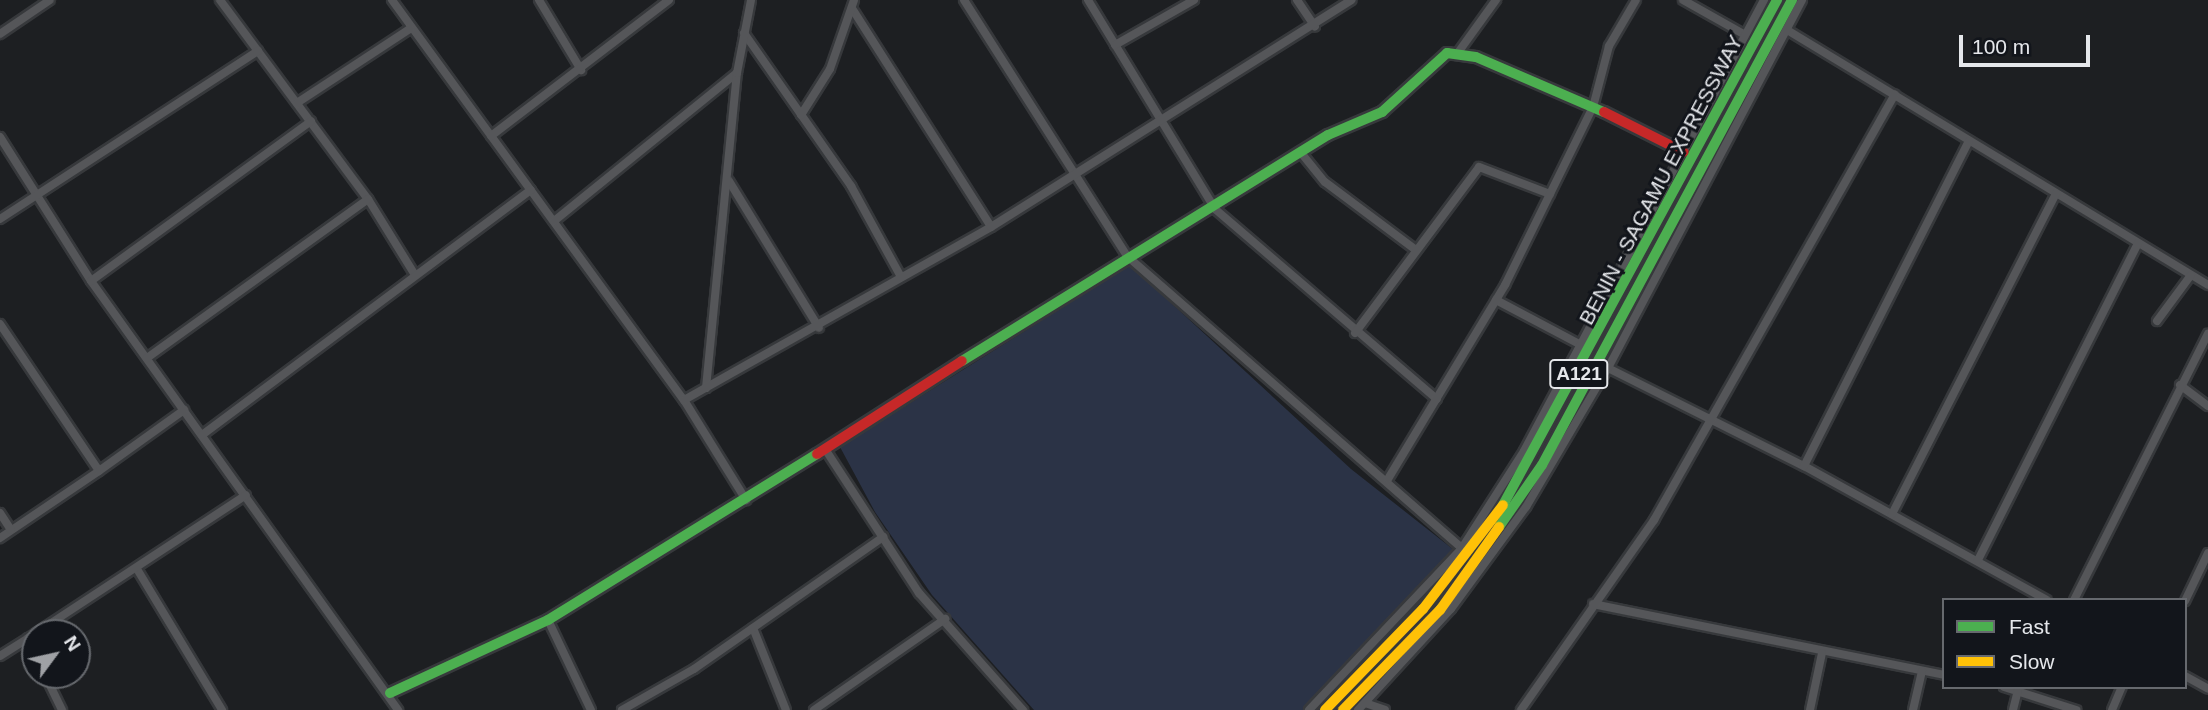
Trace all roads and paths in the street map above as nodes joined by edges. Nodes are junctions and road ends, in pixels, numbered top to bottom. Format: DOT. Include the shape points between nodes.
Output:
graph roads {
  1 [pos="50,0"];
  2 [pos="220,0"];
  3 [pos="392,0"];
  4 [pos="539,0"];
  5 [pos="669,0"];
  6 [pos="751,0"];
  7 [pos="855,0"];
  8 [pos="964,0"];
  9 [pos="1088,0"];
  10 [pos="1194,0"];
  11 [pos="1297,0"];
  12 [pos="1351,0"];
  13 [pos="1496,0"];
  14 [pos="1636,0"];
  15 [pos="1683,0"];
  16 [pos="1764,0"];
  17 [pos="1777,0"];
  18 [pos="1792,0"];
  19 [pos="1802,0"];
  20 [pos="853,10"];
  21 [pos="1315,27"];
  22 [pos="411,28"];
  23 [pos="1787,30"];
  24 [pos="744,33"];
  25 [pos="0,34"];
  26 [pos="1745,35"];
  27 [pos="1115,45"];
  28 [pos="258,51"];
  29 [pos="1457,54"];
  30 [pos="581,70"];
  31 [pos="737,73"];
  32 [pos="1895,94"];
  33 [pos="297,103"];
  34 [pos="1593,107"];
  35 [pos="801,115"];
  36 [pos="1160,120"];
  37 [pos="311,121"];
  38 [pos="491,136"];
  39 [pos="0,137"];
  40 [pos="1969,141"];
  41 [pos="1684,152"];
  42 [pos="1302,154"];
  43 [pos="1075,174"];
  44 [pos="729,181"];
  45 [pos="531,190"];
  46 [pos="2056,193"];
  47 [pos="1550,194"];
  48 [pos="37,197"];
  49 [pos="368,199"];
  50 [pos="1215,209"];
  51 [pos="0,219"];
  52 [pos="554,220"];
  53 [pos="991,227"];
  54 [pos="2138,243"];
  55 [pos="1416,250"];
  56 [pos="1126,256"];
  57 [pos="415,275"];
  58 [pos="2191,275"];
  59 [pos="901,277"];
  60 [pos="91,281"];
  61 [pos="2208,285"];
  62 [pos="1496,300"];
  63 [pos="2157,321"];
  64 [pos="0,324"];
  65 [pos="819,328"];
  66 [pos="1355,333"];
  67 [pos="2208,334"];
  68 [pos="1581,345"];
  69 [pos="147,358"];
  70 [pos="1604,366"];
  71 [pos="2180,385"];
  72 [pos="706,388"];
  73 [pos="1437,399"];
  74 [pos="684,400"];
  75 [pos="2208,406"];
  76 [pos="184,410"];
  77 [pos="1712,420"];
  78 [pos="202,435"];
  79 [pos="1548,443"];
  80 [pos="825,449"];
  81 [pos="1804,466"];
  82 [pos="99,471"];
  83 [pos="1388,480"];
  84 [pos="246,495"];
  85 [pos="746,500"];
  86 [pos="0,513"];
  87 [pos="1892,513"];
  88 [pos="11,530"];
  89 [pos="883,537"];
  90 [pos="0,538"];
  91 [pos="1462,548"];
  92 [pos="2208,554"];
  93 [pos="1978,560"];
  94 [pos="137,569"];
  95 [pos="2044,598"];
  96 [pos="2075,598"];
  97 [pos="2186,598"];
  98 [pos="1593,604"];
  99 [pos="58,619"];
  100 [pos="945,619"];
  101 [pos="548,620"];
  102 [pos="753,628"];
  103 [pos="21,643"];
  104 [pos="1822,653"];
  105 [pos="0,656"];
  106 [pos="1922,671"];
  107 [pos="1942,675"];
  108 [pos="2187,677"];
  109 [pos="52,689"];
  110 [pos="2013,689"];
  111 [pos="2121,689"];
  112 [pos="2208,689"];
  113 [pos="2018,690"];
  114 [pos="390,693"];
  115 [pos="1365,703"];
  116 [pos="62,710"];
  117 [pos="222,710"];
  118 [pos="398,710"];
  119 [pos="591,710"];
  120 [pos="622,710"];
  121 [pos="786,710"];
  122 [pos="814,710"];
  123 [pos="1023,710"];
  124 [pos="1310,710"];
  125 [pos="1325,710"];
  126 [pos="1343,710"];
  127 [pos="1358,710"];
  128 [pos="1385,710"];
  129 [pos="1521,710"];
  130 [pos="1810,710"];
  131 [pos="1913,710"];
  132 [pos="2013,710"];
  133 [pos="2076,710"];
  134 [pos="2112,710"];
  1 -- 25 [label="street"];
  2 -- 28 [label="street"];
  3 -- 22 [label="street"];
  4 -- 30 [label="street"];
  5 -- 30 [label="street"];
  6 -- 24 [label="street"];
  7 -- 20 [label="street"];
  8 -- 43 [label="street"];
  9 -- 27 [label="street"];
  10 -- 27 [label="street"];
  11 -- 21 [label="street"];
  12 -- 21 [label="street"];
  13 -- 29 [label="street"];
  14 -- 34 [label="street" via="1609,46"];
  15 -- 26 [label="street"];
  16 -- 26 [label="street"];
  17 -- 79 [label="main road, BENIN - SAGAMU EXPRESSWAY / A121"];
  18 -- 70 [label="main road, A121"];
  19 -- 23 [label="street"];
  20 -- 35 [label="street" via="830,69"];
  20 -- 53 [label="street"];
  21 -- 36 [label="street"];
  22 -- 33 [label="street"];
  22 -- 38 [label="street"];
  23 -- 32 [label="street"];
  23 -- 70 [label="street"];
  24 -- 31 [label="street"];
  24 -- 35 [label="street"];
  26 -- 41 [label="street"];
  27 -- 36 [label="street"];
  28 -- 33 [label="street"];
  28 -- 48 [label="street"];
  29 -- 34 [label="main road" via="1547,84"];
  29 -- 42 [label="main road" via="1432,62 1382,112 1328,135"];
  30 -- 38 [label="street"];
  31 -- 44 [label="street"];
  31 -- 52 [label="street"];
  32 -- 40 [label="street"];
  32 -- 77 [label="street" via="1816,224"];
  33 -- 37 [label="street"];
  34 -- 41 [label="main road"];
  34 -- 47 [label="street"];
  35 -- 59 [label="street" via="851,186"];
  36 -- 43 [label="street"];
  36 -- 50 [label="street"];
  37 -- 49 [label="street"];
  37 -- 60 [label="street"];
  38 -- 45 [label="street"];
  39 -- 48 [label="street"];
  40 -- 46 [label="street"];
  40 -- 81 [label="street"];
  41 -- 68 [label="street"];
  42 -- 50 [label="main road"];
  42 -- 55 [label="street" via="1325,182"];
  43 -- 53 [label="street"];
  43 -- 56 [label="street"];
  44 -- 65 [label="street"];
  44 -- 72 [label="street" via="711,303"];
  45 -- 52 [label="street"];
  45 -- 57 [label="street"];
  46 -- 54 [label="street"];
  46 -- 87 [label="street"];
  47 -- 55 [label="street" via="1479,167"];
  47 -- 62 [label="street"];
  48 -- 51 [label="street"];
  48 -- 60 [label="street"];
  49 -- 57 [label="street"];
  49 -- 69 [label="street"];
  50 -- 56 [label="main road"];
  50 -- 66 [label="street"];
  52 -- 74 [label="street"];
  53 -- 59 [label="street"];
  54 -- 58 [label="street"];
  54 -- 93 [label="street"];
  55 -- 66 [label="street"];
  56 -- 80 [label="main road"];
  56 -- 83 [label="street" via="1199,324"];
  57 -- 78 [label="street"];
  58 -- 61 [label="street"];
  58 -- 63 [label="street"];
  59 -- 65 [label="street"];
  60 -- 69 [label="street"];
  62 -- 68 [label="street"];
  62 -- 73 [label="street"];
  64 -- 82 [label="street"];
  65 -- 72 [label="street"];
  66 -- 73 [label="street"];
  67 -- 71 [label="street"];
  68 -- 91 [label="street" via="1524,451"];
  69 -- 76 [label="street"];
  70 -- 77 [label="street"];
  70 -- 79 [label="main road, A121"];
  70 -- 115 [label="street" via="1495,551"];
  71 -- 75 [label="street"];
  71 -- 96 [label="street"];
  72 -- 74 [label="street"];
  73 -- 83 [label="street"];
  74 -- 85 [label="street"];
  76 -- 78 [label="street"];
  76 -- 82 [label="street"];
  77 -- 81 [label="street"];
  77 -- 98 [label="street" via="1654,520"];
  78 -- 84 [label="street"];
  79 -- 125 [label="main road, BENIN - SAGAMU EXPRESSWAY / A121" via="1463,561 1374,664"];
  79 -- 126 [label="main road, A121" via="1440,610"];
  80 -- 85 [label="main road"];
  80 -- 89 [label="street"];
  81 -- 87 [label="street"];
  82 -- 88 [label="street"];
  83 -- 91 [label="street"];
  84 -- 94 [label="street"];
  84 -- 114 [label="street"];
  85 -- 101 [label="main road"];
  86 -- 88 [label="street"];
  87 -- 93 [label="street"];
  88 -- 90 [label="street"];
  89 -- 100 [label="street" via="919,593"];
  89 -- 102 [label="street"];
  91 -- 124 [label="street"];
  92 -- 97 [label="street"];
  93 -- 95 [label="street"];
  94 -- 99 [label="street"];
  94 -- 117 [label="street"];
  98 -- 104 [label="street"];
  98 -- 129 [label="street"];
  100 -- 122 [label="street"];
  100 -- 123 [label="street"];
  101 -- 114 [label="main road"];
  101 -- 119 [label="street"];
  102 -- 120 [label="street"];
  102 -- 121 [label="street"];
  103 -- 105 [label="street"];
  104 -- 106 [label="street"];
  104 -- 130 [label="street"];
  106 -- 107 [label="street"];
  106 -- 131 [label="street"];
  108 -- 112 [label="street"];
  109 -- 116 [label="street"];
  110 -- 113 [label="street"];
  111 -- 134 [label="street"];
  113 -- 132 [label="street"];
  113 -- 133 [label="street"];
  114 -- 118 [label="street"];
  115 -- 127 [label="street"];
  115 -- 128 [label="street"];
}
